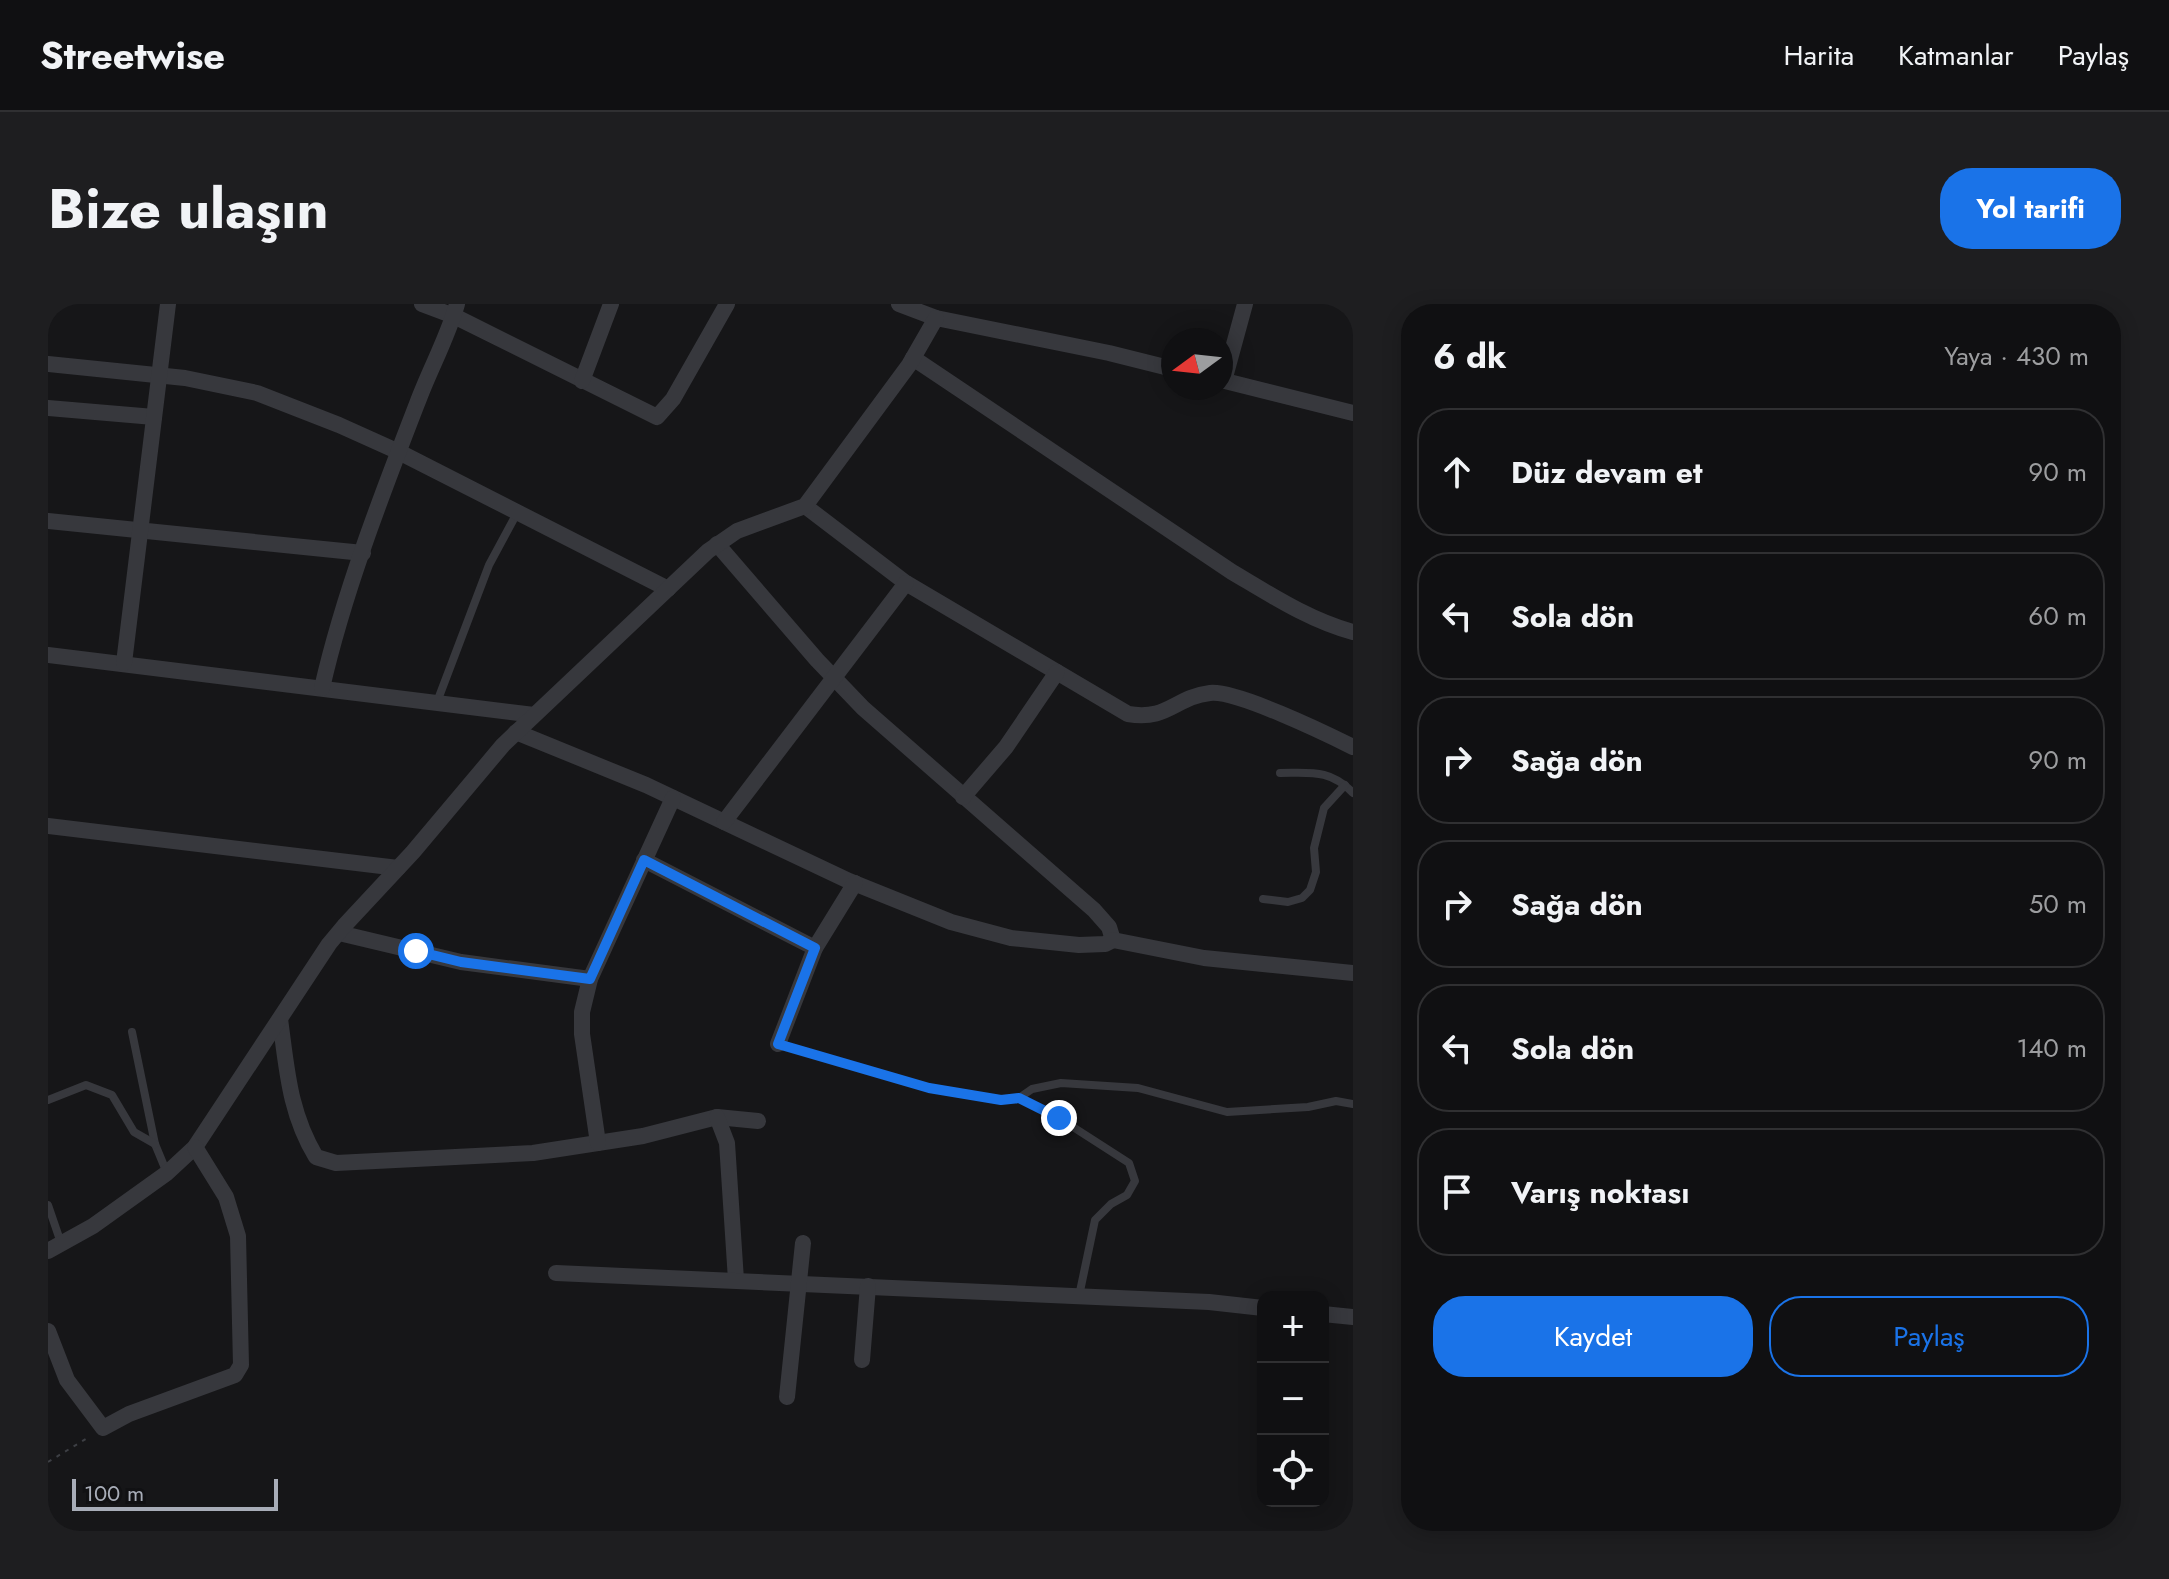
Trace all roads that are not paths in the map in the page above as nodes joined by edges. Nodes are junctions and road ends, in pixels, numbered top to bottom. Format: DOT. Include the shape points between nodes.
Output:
graph roads {
  1 [pos="168,304"];
  2 [pos="422,304"];
  3 [pos="611,304"];
  4 [pos="727,304"];
  5 [pos="899,304"];
  6 [pos="1245,304"];
  7 [pos="456,310"];
  8 [pos="936,318"];
  9 [pos="1233,346"];
  10 [pos="913,358"];
  11 [pos="48,364"];
  12 [pos="1161,366"];
  13 [pos="160,375"];
  14 [pos="582,381"];
  15 [pos="1233,383"];
  16 [pos="48,408"];
  17 [pos="1353,413"];
  18 [pos="154,417"];
  19 [pos="399,452"];
  20 [pos="805,506"];
  21 [pos="517,513"];
  22 [pos="48,521"];
  23 [pos="141,531"];
  24 [pos="717,544"];
  25 [pos="363,553"];
  26 [pos="906,583"];
  27 [pos="668,589"];
  28 [pos="1353,632"];
  29 [pos="48,655"];
  30 [pos="124,663"];
  31 [pos="1057,672"];
  32 [pos="832,677"];
  33 [pos="322,688"];
  34 [pos="437,703"];
  35 [pos="534,715"];
  36 [pos="516,732"];
  37 [pos="1353,747"];
  38 [pos="1280,773"];
  39 [pos="1345,785"];
  40 [pos="1353,793"];
  41 [pos="963,797"];
  42 [pos="673,798"];
  43 [pos="724,822"];
  44 [pos="48,826"];
  45 [pos="644,860"];
  46 [pos="398,868"];
  47 [pos="855,883"];
  48 [pos="1263,899"];
  49 [pos="339,933"];
  50 [pos="1113,940"];
  51 [pos="815,948"];
  52 [pos="1353,973"];
  53 [pos="590,979"];
  54 [pos="280,1019"];
  55 [pos="132,1032"];
  56 [pos="778,1044"];
  57 [pos="1019,1098"];
  58 [pos="48,1100"];
  59 [pos="1353,1104"];
  60 [pos="717,1117"];
  61 [pos="758,1121"];
  62 [pos="598,1143"];
  63 [pos="155,1144"];
  64 [pos="195,1147"];
  65 [pos="167,1173"];
  66 [pos="48,1205"];
  67 [pos="803,1243"];
  68 [pos="55,1247"];
  69 [pos="556,1273"];
  70 [pos="736,1280"];
  71 [pos="800,1283"];
  72 [pos="868,1286"];
  73 [pos="1079,1297"];
  74 [pos="1257,1307"];
  75 [pos="1329,1315"];
  76 [pos="1353,1317"];
  77 [pos="48,1331"];
  78 [pos="862,1360"];
  79 [pos="787,1397"];
  1 -- 13 [label="street"];
  2 -- 7 [label="street"];
  3 -- 14 [label="street"];
  4 -- 14 [label="street" via="673,399 657,417"];
  5 -- 8 [label="street"];
  6 -- 9 [label="street"];
  7 -- 14 [label="street"];
  7 -- 19 [label="street"];
  8 -- 10 [label="street"];
  8 -- 12 [label="street"];
  10 -- 20 [label="street"];
  10 -- 28 [label="street" via="1232,572 1281,602"];
  11 -- 13 [label="street"];
  13 -- 18 [label="street"];
  13 -- 19 [label="street" via="257,393"];
  15 -- 17 [label="street"];
  16 -- 18 [label="street"];
  18 -- 23 [label="street"];
  19 -- 21 [label="street"];
  19 -- 25 [label="street"];
  20 -- 24 [label="street" via="737,531"];
  20 -- 26 [label="street"];
  21 -- 27 [label="street"];
  21 -- 34 [label="lane" via="489,565"];
  22 -- 23 [label="street"];
  23 -- 25 [label="street"];
  23 -- 30 [label="street"];
  24 -- 27 [label="street"];
  24 -- 32 [label="street"];
  25 -- 33 [label="street"];
  26 -- 31 [label="street"];
  26 -- 32 [label="street"];
  27 -- 35 [label="street"];
  29 -- 30 [label="street"];
  30 -- 33 [label="street"];
  31 -- 37 [label="street" via="1128,714 1152,716 1192,697 1224,692"];
  31 -- 41 [label="street" via="1006,747"];
  32 -- 41 [label="street"];
  32 -- 43 [label="street"];
  33 -- 34 [label="street"];
  34 -- 35 [label="street"];
  35 -- 36 [label="street"];
  36 -- 42 [label="street"];
  36 -- 46 [label="street"];
  38 -- 39 [label="lane" via="1324,773"];
  39 -- 40 [label="lane"];
  39 -- 48 [label="lane" via="1324,808 1310,890 1288,902"];
  41 -- 50 [label="street" via="1094,910"];
  42 -- 43 [label="street"];
  42 -- 45 [label="street"];
  43 -- 47 [label="street"];
  44 -- 46 [label="street"];
  45 -- 51 [label="street"];
  45 -- 53 [label="street"];
  46 -- 49 [label="street"];
  47 -- 50 [label="street" via="951,922 1011,938 1079,945"];
  47 -- 51 [label="street"];
  49 -- 53 [label="street" via="461,962"];
  49 -- 54 [label="street"];
  50 -- 52 [label="street" via="1204,958"];
  51 -- 56 [label="street"];
  53 -- 62 [label="street" via="582,1034"];
  54 -- 62 [label="street" via="291,1100 316,1157 336,1163 428,1160"];
  54 -- 64 [label="street"];
  55 -- 63 [label="lane"];
  56 -- 57 [label="lane" via="929,1088"];
  57 -- 59 [label="lane" via="1032,1089 1061,1083 1138,1088 1227,1112 1336,1101"];
  57 -- 73 [label="lane" via="1129,1163 1135,1181 1127,1195 1095,1220"];
  58 -- 63 [label="lane" via="86,1085 112,1095 134,1132"];
  60 -- 61 [label="street"];
  60 -- 62 [label="street"];
  60 -- 70 [label="street" via="727,1143"];
  63 -- 65 [label="lane"];
  64 -- 65 [label="street"];
  64 -- 77 [label="street" via="226,1197 238,1236 241,1365 235,1375 103,1428 67,1380"];
  65 -- 68 [label="street"];
  66 -- 68 [label="lane"];
  67 -- 71 [label="street"];
  69 -- 70 [label="street"];
  70 -- 71 [label="street"];
  71 -- 72 [label="street"];
  71 -- 79 [label="street"];
  72 -- 73 [label="street"];
  72 -- 78 [label="street"];
  73 -- 74 [label="street"];
  75 -- 76 [label="street"];
}
